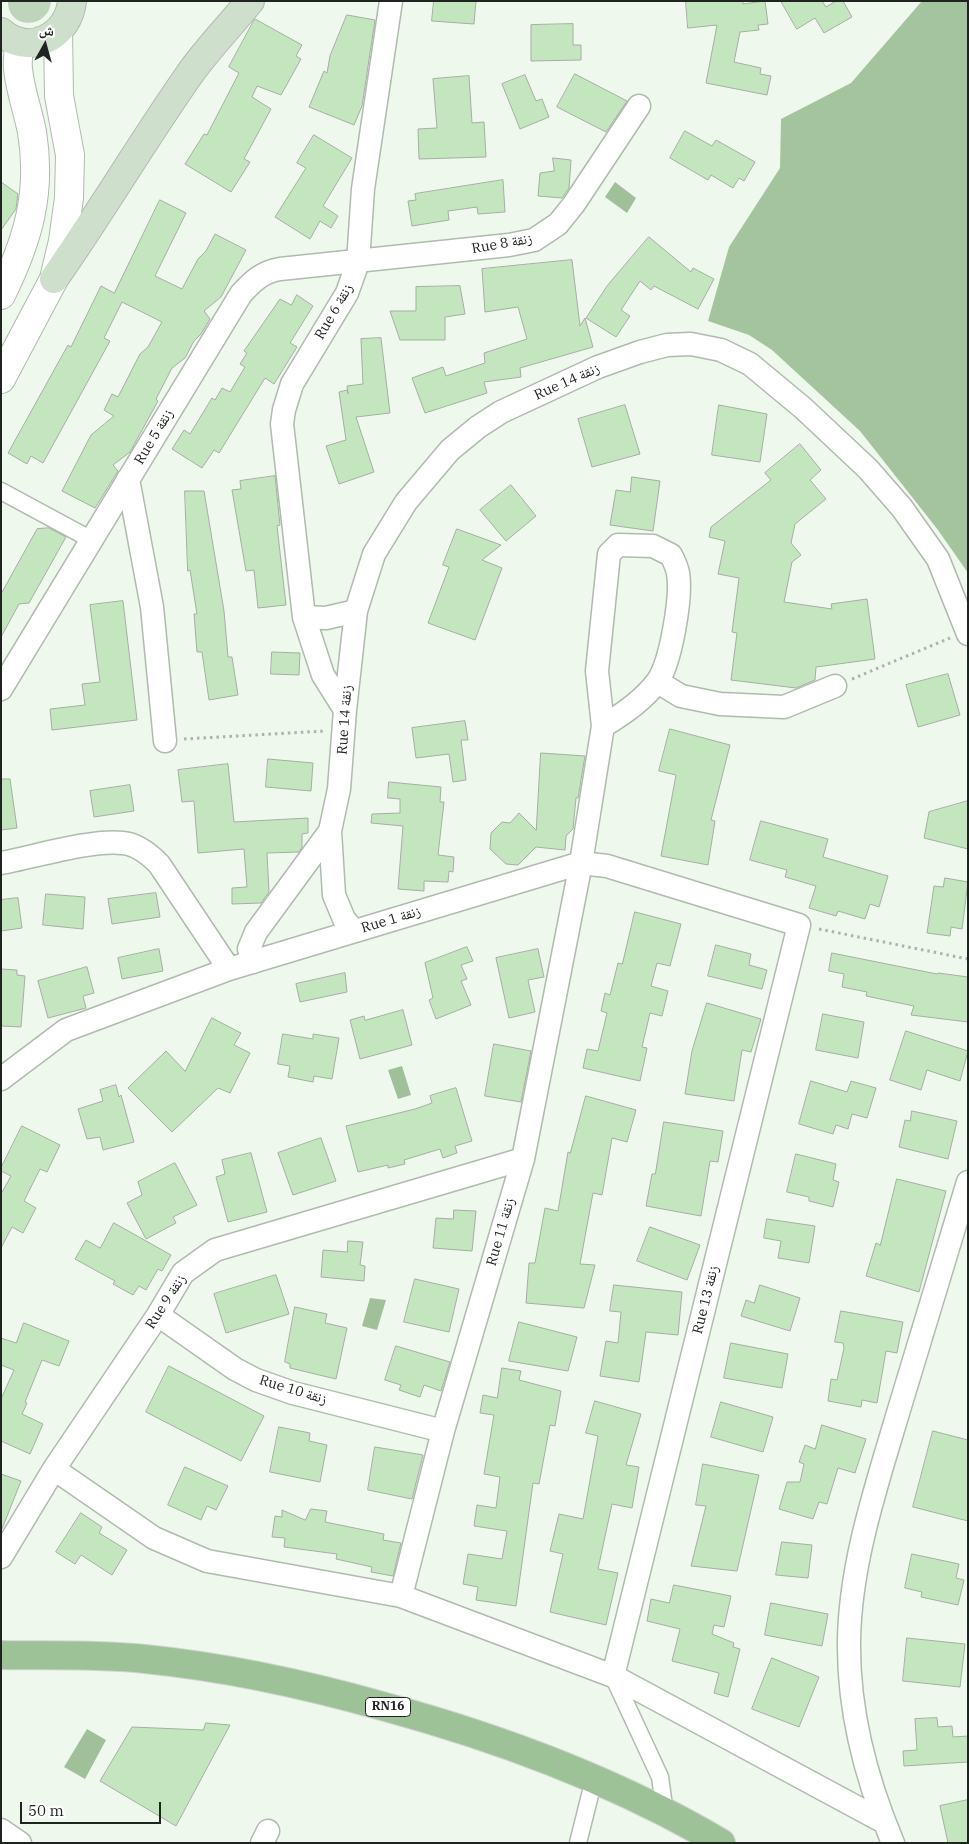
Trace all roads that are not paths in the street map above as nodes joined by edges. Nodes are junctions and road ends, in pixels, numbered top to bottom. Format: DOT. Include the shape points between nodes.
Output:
graph roads {
  1 [pos="250,1"];
  2 [pos="391,1"];
  3 [pos="73,4"];
  4 [pos="58,32"];
  5 [pos="7,36"];
  6 [pos="640,106"];
  7 [pos="358,262"];
  8 [pos="54,279"];
  9 [pos="1,295"];
  10 [pos="1,379"];
  11 [pos="128,479"];
  12 [pos="1,491"];
  13 [pos="90,539"];
  14 [pos="356,611"];
  15 [pos="304,617"];
  16 [pos="967,633"];
  17 [pos="658,682"];
  18 [pos="835,686"];
  19 [pos="1,689"];
  20 [pos="345,720"];
  21 [pos="603,726"];
  22 [pos="165,740"];
  23 [pos="330,831"];
  24 [pos="1,863"];
  25 [pos="581,863"];
  26 [pos="799,925"];
  27 [pos="354,931"];
  28 [pos="253,962"];
  29 [pos="229,969"];
  30 [pos="1,1079"];
  31 [pos="523,1159"];
  32 [pos="968,1182"];
  33 [pos="158,1315"];
  34 [pos="443,1431"];
  35 [pos="54,1469"];
  36 [pos="1,1557"];
  37 [pos="401,1596"];
  38 [pos="1,1655"];
  39 [pos="31,1657"];
  40 [pos="1,1664"];
  41 [pos="613,1676"];
  42 [pos="594,1779"];
  43 [pos="665,1813"];
  44 [pos="1,1830"];
  45 [pos="888,1833"];
  46 [pos="20,1843"];
  47 [pos="578,1843"];
  48 [pos="722,1843"];
  1 -- 8 [label="main road" via="190,74"];
  2 -- 7 [label="street, Rue 6 زنقة" via="363,189"];
  3 -- 4 [label="main road"];
  4 -- 5 [label="main road" via="40,42"];
  4 -- 8 [label="street" via="59,96 70,155 69,198"];
  5 -- 9 [label="street" via="18,68 37,167 35,196 23,244"];
  6 -- 7 [label="street, Rue 8 زنقة" via="574,204 546,234 509,245"];
  7 -- 11 [label="street, Rue 5 زنقة" via="267,271 254,279 241,294"];
  7 -- 15 [label="street, Rue 6 زنقة" via="347,293 292,384 284,410 282,424"];
  8 -- 10 [label="street"];
  11 -- 13 [label="street, Rue 5 زنقة"];
  11 -- 22 [label="street" via="152,607"];
  12 -- 13 [label="street"];
  13 -- 19 [label="street, Rue 5 زنقة"];
  14 -- 15 [label="street" via="326,618"];
  14 -- 16 [label="street, Rue 14 زنقة" via="374,554 406,502 450,450 478,426 598,367 667,345 691,344 721,350 750,364 868,469 902,508 938,559"];
  14 -- 20 [label="street, Rue 14 زنقة"];
  15 -- 20 [label="street, Rue 6 زنقة" via="323,675"];
  17 -- 18 [label="street" via="681,696 720,704 784,706"];
  17 -- 21 [label="street"];
  17 -- 21 [label="street, Rue 11 زنقة" via="670,652 680,592 678,573 671,555 665,551 643,544 618,545 610,554 599,634 597,671"];
  20 -- 23 [label="street, Rue 14 زنقة" via="339,789"];
  21 -- 25 [label="street, Rue 11 زنقة"];
  23 -- 27 [label="street, Rue 14 زنقة" via="334,895 344,920"];
  23 -- 28 [label="street, Rue 14 زنقة" via="256,932 249,949"];
  24 -- 29 [label="street" via="100,843 125,843 147,853 159,864"];
  25 -- 26 [label="street, Rue 1 زنقة" via="607,866"];
  25 -- 27 [label="street, Rue 1 زنقة"];
  25 -- 31 [label="street, Rue 11 زنقة"];
  26 -- 41 [label="street, Rue 13 زنقة"];
  27 -- 28 [label="street, Rue 1 زنقة"];
  28 -- 29 [label="street, Rue 1 زنقة"];
  29 -- 30 [label="street, Rue 1 زنقة" via="66,1030"];
  31 -- 33 [label="street, Rue 9 زنقة" via="215,1250 183,1273"];
  31 -- 34 [label="street, Rue 11 زنقة"];
  32 -- 45 [label="street" via="876,1488 853,1597 849,1640 851,1688 861,1750"];
  33 -- 34 [label="street, Rue 10 زنقة" via="256,1380 293,1393"];
  33 -- 35 [label="street, Rue 9 زنقة"];
  34 -- 37 [label="street, Rue 11 زنقة"];
  35 -- 36 [label="street, Rue 9 زنقة"];
  35 -- 37 [label="street" via="154,1538 207,1561"];
  37 -- 41 [label="street"];
  38 -- 39 [label="main road, RN16"];
  39 -- 40 [label="main road, RN16"];
  39 -- 42 [label="main road, RN16" via="97,1655 146,1659 202,1666 312,1688 450,1724 564,1764"];
  41 -- 43 [label="street" via="660,1777"];
  41 -- 45 [label="street"];
  42 -- 43 [label="main road, RN16"];
  42 -- 47 [label="street"];
  43 -- 48 [label="main road, RN16"];
  44 -- 46 [label="street"];
}
